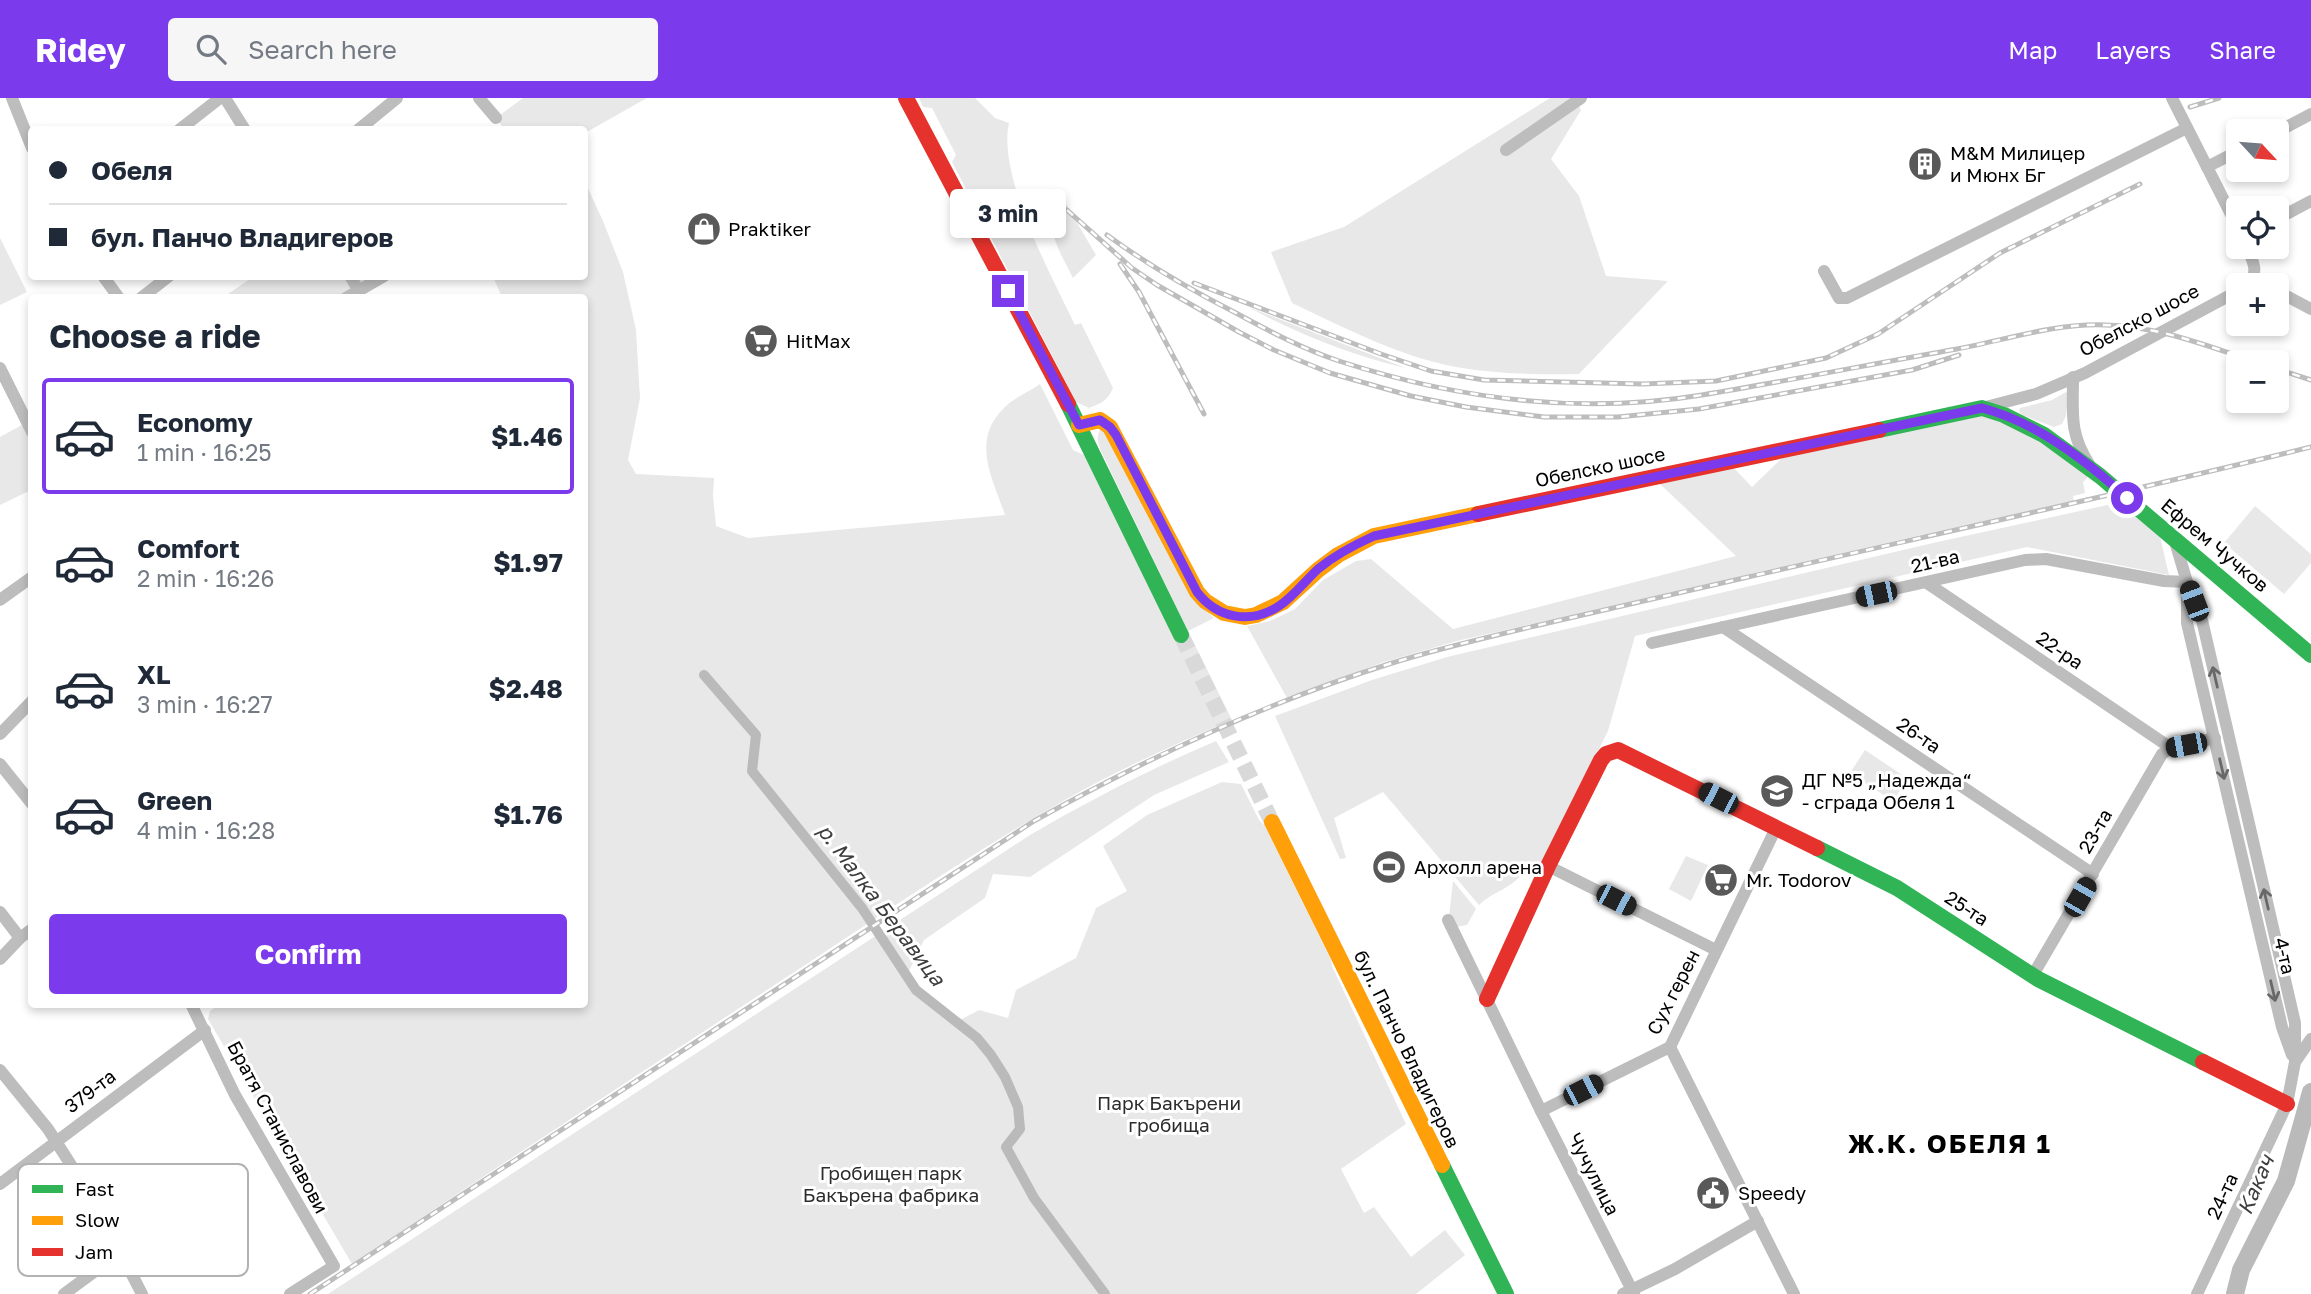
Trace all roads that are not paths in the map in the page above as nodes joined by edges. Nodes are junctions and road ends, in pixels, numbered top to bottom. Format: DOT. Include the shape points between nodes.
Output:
graph roads {
  1 [pos="12,98"];
  2 [pos="223,98"];
  3 [pos="397,98"];
  4 [pos="479,98"];
  5 [pos="906,98"];
  6 [pos="1581,98"];
  7 [pos="2172,98"];
  8 [pos="0,104"];
  9 [pos="2311,114"];
  10 [pos="496,118"];
  11 [pos="184,126"];
  12 [pos="242,126"];
  13 [pos="363,126"];
  14 [pos="2289,126"];
  15 [pos="2187,128"];
  16 [pos="28,138"];
  17 [pos="1506,150"];
  18 [pos="2226,157"];
  19 [pos="2207,167"];
  20 [pos="2311,201"];
  21 [pos="2226,205"];
  22 [pos="2289,213"];
  23 [pos="1824,271"];
  24 [pos="164,280"];
  25 [pos="378,280"];
  26 [pos="146,294"];
  27 [pos="359,294"];
  28 [pos="2289,297"];
  29 [pos="2226,298"];
  30 [pos="2311,309"];
  31 [pos="0,368"];
  32 [pos="2073,377"];
  33 [pos="1982,408"];
  34 [pos="28,424"];
  35 [pos="1079,425"];
  36 [pos="2090,467"];
  37 [pos="2174,536"];
  38 [pos="28,580"];
  39 [pos="2187,582"];
  40 [pos="1927,583"];
  41 [pos="0,600"];
  42 [pos="1723,627"];
  43 [pos="1181,635"];
  44 [pos="1652,643"];
  45 [pos="2311,655"];
  46 [pos="28,705"];
  47 [pos="0,734"];
  48 [pos="2215,738"];
  49 [pos="2171,748"];
  50 [pos="0,764"];
  51 [pos="28,799"];
  52 [pos="1272,822"];
  53 [pos="1776,828"];
  54 [pos="1548,866"];
  55 [pos="2093,874"];
  56 [pos="0,912"];
  57 [pos="1448,920"];
  58 [pos="28,932"];
  59 [pos="20,938"];
  60 [pos="1716,950"];
  61 [pos="0,959"];
  62 [pos="2033,975"];
  63 [pos="1487,999"];
  64 [pos="195,1008"];
  65 [pos="205,1030"];
  66 [pos="2311,1038"];
  67 [pos="1670,1047"];
  68 [pos="2295,1062"];
  69 [pos="0,1070"];
  70 [pos="2287,1104"];
  71 [pos="1541,1111"];
  72 [pos="56,1141"];
  73 [pos="26,1164"];
  74 [pos="71,1164"];
  75 [pos="18,1170"];
  76 [pos="0,1184"];
  77 [pos="1758,1221"];
  78 [pos="88,1276"];
  79 [pos="133,1276"];
  80 [pos="1630,1293"];
  81 [pos="64,1294"];
  82 [pos="142,1294"];
  83 [pos="290,1294"];
  84 [pos="1506,1294"];
  85 [pos="1794,1294"];
  86 [pos="2197,1294"];
  1 -- 8 [label="street"];
  1 -- 16 [label="street"];
  2 -- 11 [label="street"];
  2 -- 12 [label="street"];
  3 -- 13 [label="street"];
  4 -- 10 [label="street"];
  5 -- 35 [label="street"];
  6 -- 17 [label="street"];
  7 -- 15 [label="street"];
  9 -- 14 [label="street"];
  15 -- 19 [label="street"];
  15 -- 23 [label="street" via="1847,298 1839,298"];
  18 -- 19 [label="street"];
  19 -- 21 [label="street"];
  20 -- 22 [label="street"];
  24 -- 26 [label="street"];
  25 -- 27 [label="street"];
  28 -- 30 [label="street"];
  29 -- 32 [label="street, Обелско шосе"];
  31 -- 34 [label="street"];
  32 -- 33 [label="street, Обелско шосе" via="2036,394"];
  32 -- 36 [label="street" via="2073,427"];
  33 -- 35 [label="street, Обелско шосе" via="1374,536 1340,553 1279,606 1256,616 1239,617 1214,610 1197,592 1110,427 1100,420"];
  33 -- 36 [label="street, Ефрем Чучков" via="2057,443"];
  35 -- 43 [label="street"];
  36 -- 37 [label="street, Ефрем Чучков"];
  37 -- 39 [label="street, 4-та"];
  37 -- 45 [label="street, Ефрем Чучков"];
  38 -- 41 [label="street"];
  39 -- 40 [label="street, 21-ва" via="2035,559"];
  39 -- 48 [label="street, 4-та" via="2187,623"];
  68 -- 39 [label="street, 4-та, one-way" via="2292,1009 2202,620"];
  40 -- 42 [label="street, 21-ва"];
  40 -- 49 [label="street, 22-ра"];
  42 -- 44 [label="street, 21-ва"];
  42 -- 55 [label="street, 26-та"];
  46 -- 47 [label="street"];
  48 -- 49 [label="street"];
  48 -- 68 [label="street, 4-та, one-way" via="2282,1027"];
  49 -- 55 [label="street, 23-та" via="2162,754"];
  50 -- 51 [label="street"];
  52 -- 84 [label="street, бул. Панчо Владигеров"];
  53 -- 54 [label="street, 25-та" via="1623,751 1611,751 1601,760"];
  53 -- 60 [label="street, Сух герен"];
  53 -- 62 [label="street, 25-та" via="1897,888"];
  54 -- 60 [label="street"];
  54 -- 63 [label="street"];
  55 -- 62 [label="street, 23-та"];
  56 -- 59 [label="street"];
  57 -- 63 [label="street, Чучулица"];
  58 -- 59 [label="street"];
  59 -- 61 [label="street"];
  60 -- 67 [label="street, Сух герен"];
  62 -- 70 [label="street, 25-та"];
  63 -- 71 [label="street, Чучулица"];
  64 -- 65 [label="street, Братя Станиславови"];
  65 -- 72 [label="street, 379-та"];
  65 -- 83 [label="street, Братя Станиславови" via="235,1095 334,1266"];
  66 -- 68 [label="street, 24-та"];
  67 -- 71 [label="street, Сух герен"];
  67 -- 77 [label="street"];
  68 -- 70 [label="street, 24-та"];
  69 -- 72 [label="street"];
  70 -- 86 [label="street, 24-та"];
  71 -- 80 [label="street, Чучулица"];
  72 -- 73 [label="street, 379-та"];
  72 -- 74 [label="street"];
  75 -- 76 [label="street, 379-та"];
  77 -- 80 [label="street"];
  77 -- 85 [label="street"];
  78 -- 81 [label="street"];
  79 -- 82 [label="street"];
}
